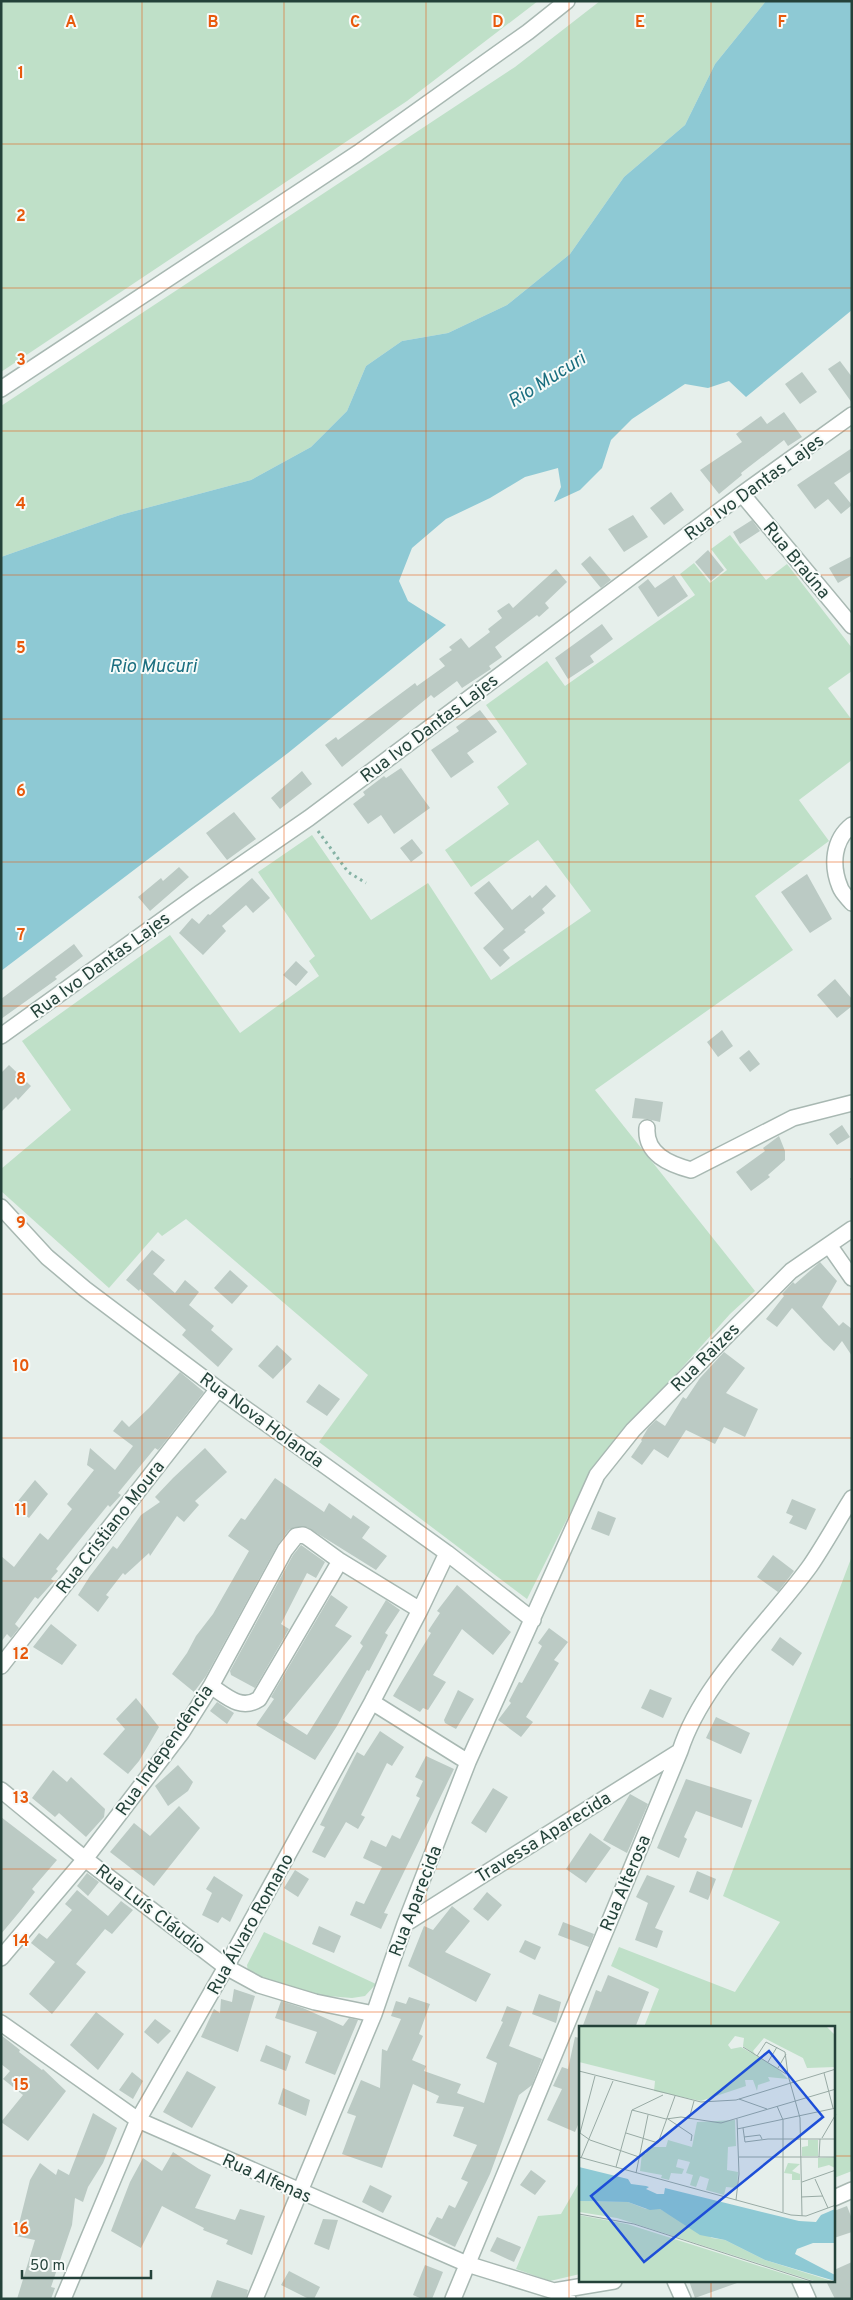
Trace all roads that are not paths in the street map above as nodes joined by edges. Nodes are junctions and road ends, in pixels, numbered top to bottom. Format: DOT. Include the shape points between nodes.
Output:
graph roads {
  1 [pos="566,1"];
  2 [pos="1,389"];
  3 [pos="852,415"];
  4 [pos="742,494"];
  5 [pos="849,618"];
  6 [pos="852,826"];
  7 [pos="852,903"];
  8 [pos="1,1036"];
  9 [pos="852,1102"];
  10 [pos="647,1128"];
  11 [pos="1,1208"];
  12 [pos="852,1229"];
  13 [pos="829,1245"];
  14 [pos="852,1278"];
  15 [pos="218,1389"];
  16 [pos="852,1498"];
  17 [pos="582,1507"];
  18 [pos="446,1553"];
  19 [pos="340,1561"];
  20 [pos="420,1610"];
  21 [pos="533,1620"];
  22 [pos="1,1666"];
  23 [pos="211,1686"];
  24 [pos="372,1702"];
  25 [pos="680,1751"];
  26 [pos="468,1762"];
  27 [pos="1,1790"];
  28 [pos="85,1859"];
  29 [pos="405,1924"];
  30 [pos="1,1958"];
  31 [pos="226,1967"];
  32 [pos="374,2014"];
  33 [pos="1,2023"];
  34 [pos="138,2120"];
  35 [pos="852,2190"];
  36 [pos="299,2192"];
  37 [pos="836,2197"];
  38 [pos="467,2264"];
  39 [pos="608,2282"];
  40 [pos="675,2282"];
  41 [pos="800,2282"];
  42 [pos="554,2291"];
  43 [pos="64,2299"];
  44 [pos="255,2299"];
  45 [pos="453,2299"];
  46 [pos="568,2299"];
  47 [pos="683,2299"];
  48 [pos="808,2299"];
  1 -- 2 [label="street" via="528,32 358,153"];
  3 -- 4 [label="street, Rua Ivo Dantas Lajes"];
  4 -- 5 [label="street, Rua Braúna"];
  4 -- 8 [label="street, Rua Ivo Dantas Lajes" via="308,818"];
  6 -- 7 [label="street" via="839,840 835,850 840,888"];
  9 -- 10 [label="street" via="793,1118 691,1170 655,1153 646,1139"];
  11 -- 15 [label="street, Rua Nova Holanda" via="47,1257 85,1289"];
  12 -- 13 [label="street, Rua Raizes"];
  13 -- 14 [label="street"];
  13 -- 17 [label="street, Rua Raizes" via="791,1272 633,1430 597,1475"];
  15 -- 18 [label="street, Rua Nova Holanda"];
  15 -- 22 [label="street, Rua Cristiano Moura"];
  16 -- 25 [label="street, Rua Alterosa" via="810,1565 722,1675 686,1730"];
  17 -- 21 [label="street, Rua Aparecida"];
  18 -- 20 [label="street, Rua Álvaro Romano"];
  18 -- 21 [label="street, Rua Nova Holanda"];
  19 -- 20 [label="street"];
  19 -- 23 [label="street" via="259,1699 240,1704"];
  19 -- 23 [label="street, Rua Independência" via="303,1534 296,1536 285,1550"];
  20 -- 24 [label="street, Rua Álvaro Romano"];
  21 -- 26 [label="street, Rua Aparecida"];
  23 -- 28 [label="street, Rua Independência" via="182,1732"];
  24 -- 26 [label="street"];
  24 -- 31 [label="street, Rua Álvaro Romano"];
  25 -- 29 [label="street, Travessa Aparecida"];
  25 -- 38 [label="street, Rua Alterosa"];
  26 -- 29 [label="street, Rua Aparecida"];
  27 -- 28 [label="street, Rua Luís Cláudio"];
  28 -- 30 [label="street, Rua Independência"];
  28 -- 31 [label="street, Rua Luís Cláudio"];
  29 -- 32 [label="street, Rua Aparecida"];
  31 -- 32 [label="street, Rua Luís Cláudio" via="259,1984 315,2002"];
  31 -- 34 [label="street, Rua Álvaro Romano"];
  32 -- 36 [label="street, Rua Aparecida"];
  33 -- 34 [label="street, Rua Alfenas"];
  34 -- 36 [label="street, Rua Alfenas"];
  34 -- 43 [label="street, Rua Álvaro Romano"];
  35 -- 37 [label="street"];
  36 -- 38 [label="street, Rua Alfenas"];
  36 -- 44 [label="street, Rua Aparecida"];
  38 -- 42 [label="street, Rua Alfenas"];
  38 -- 45 [label="street, Rua Alterosa"];
  39 -- 42 [label="street"];
  40 -- 47 [label="street"];
  41 -- 48 [label="street"];
  42 -- 46 [label="street"];
}
